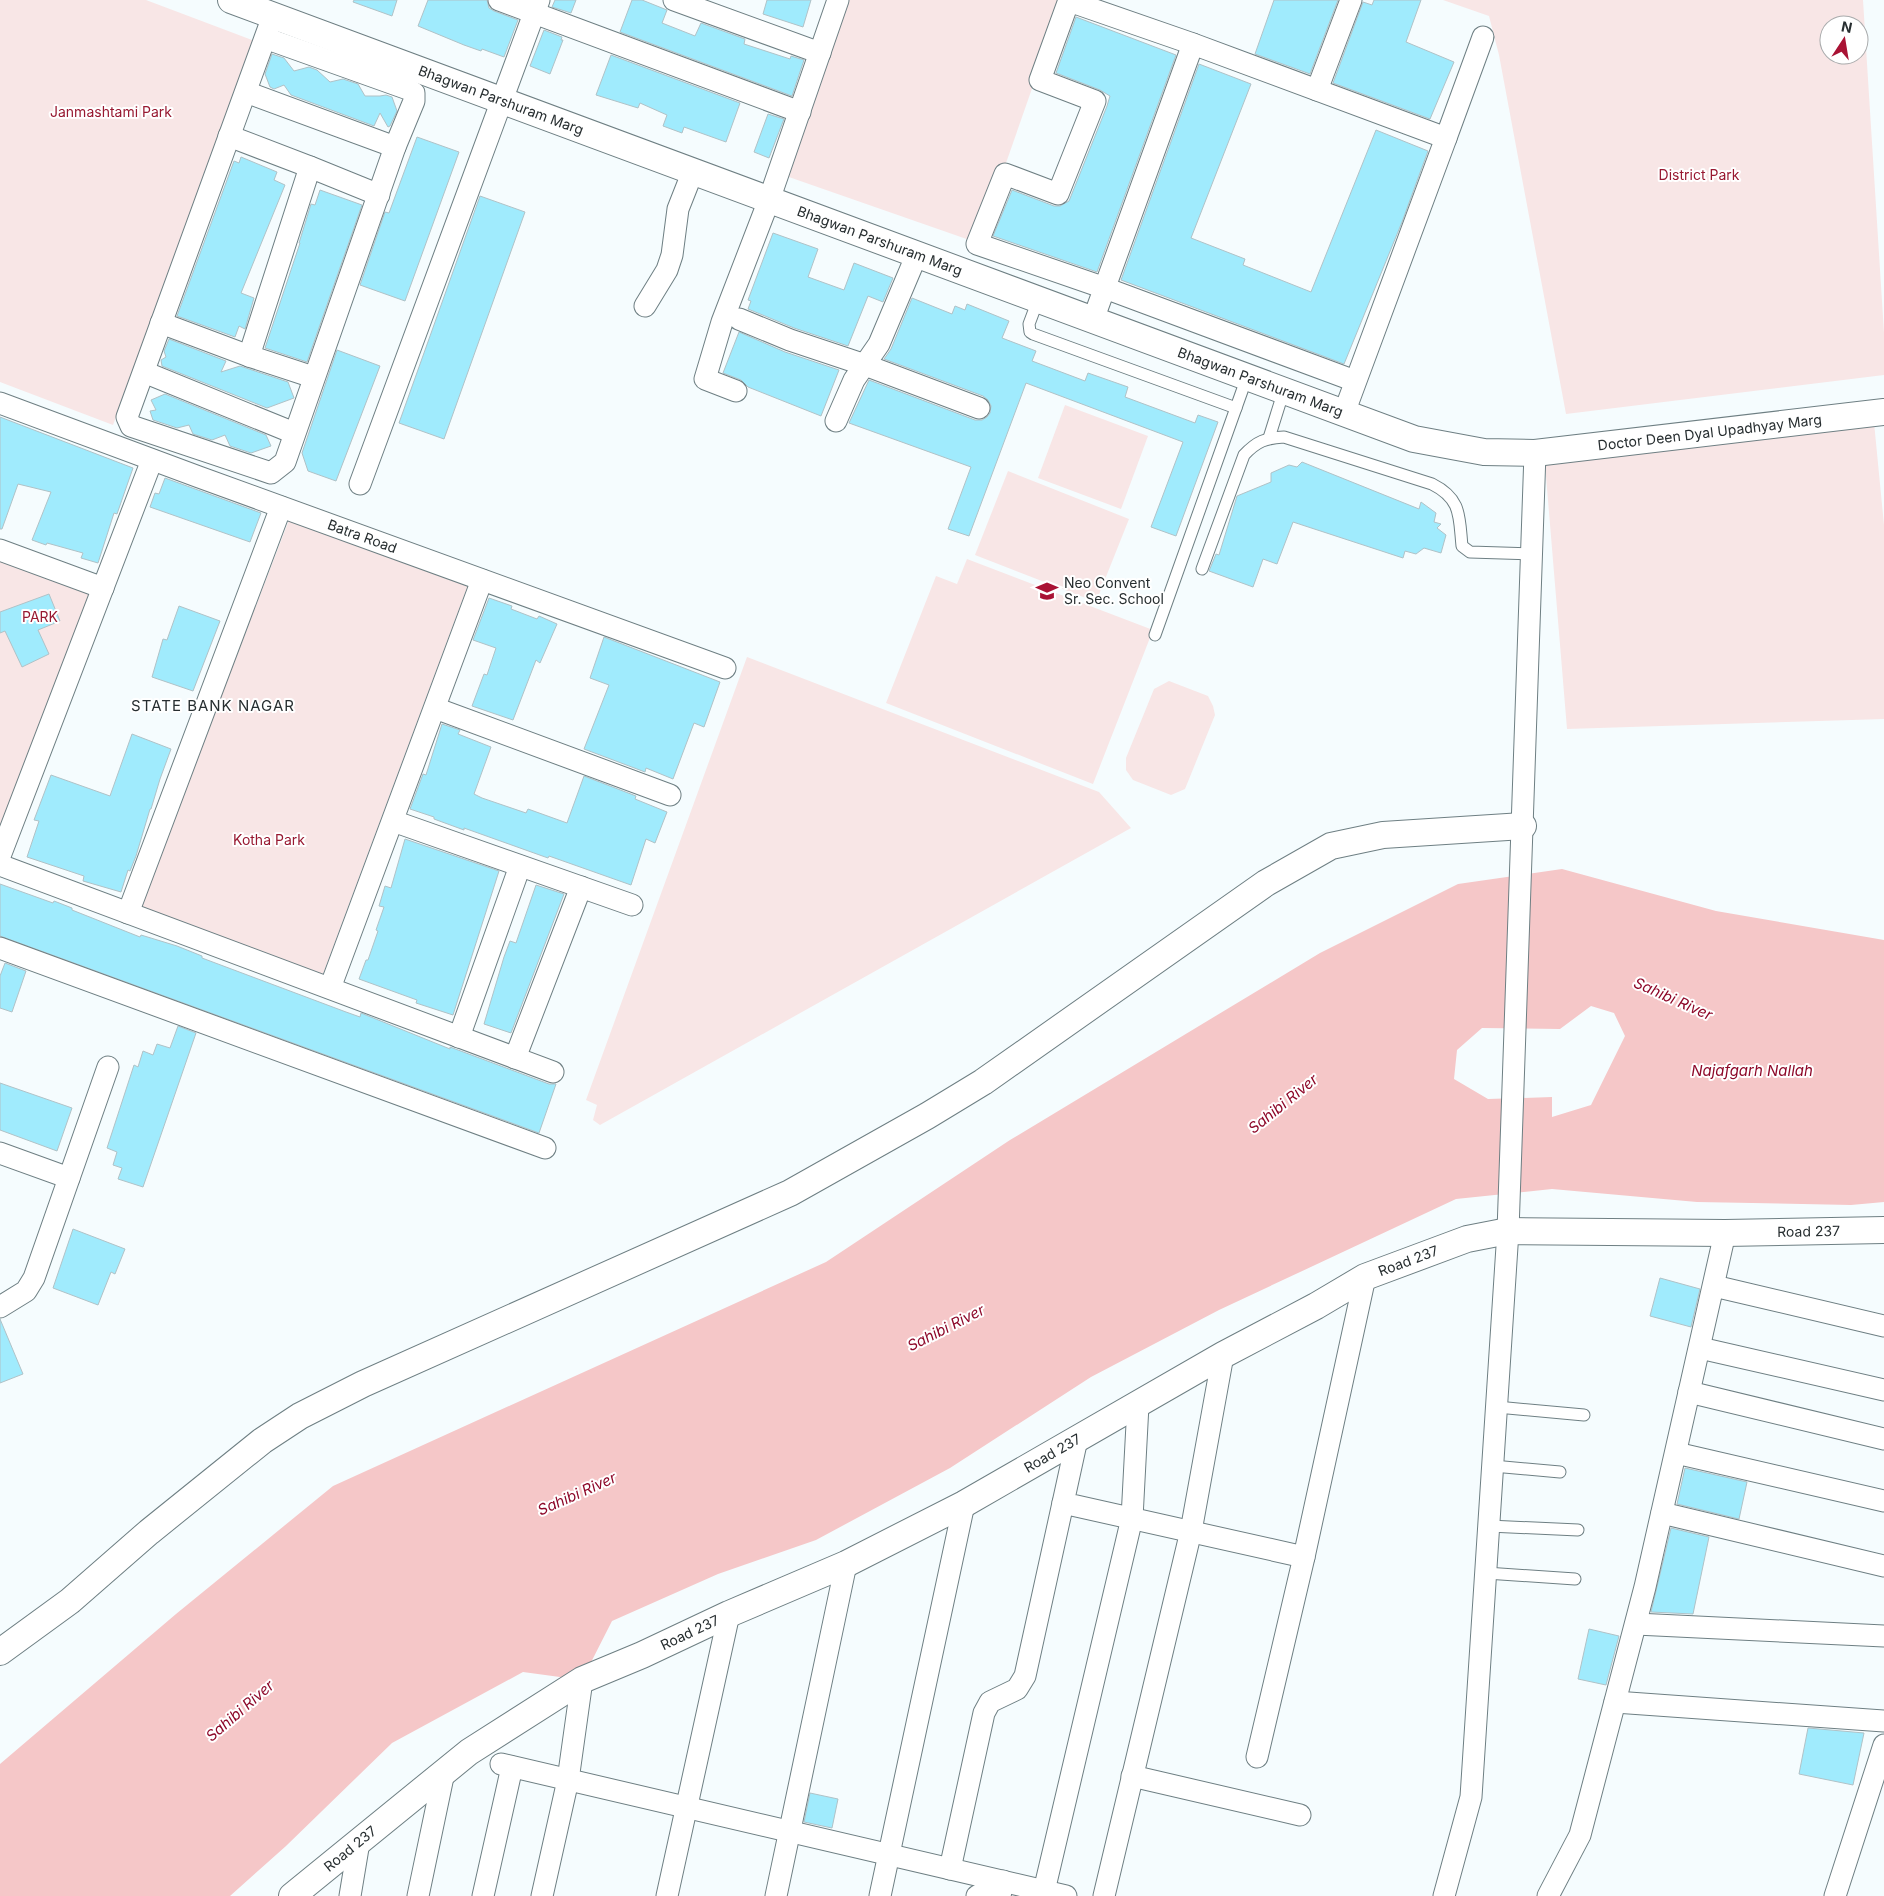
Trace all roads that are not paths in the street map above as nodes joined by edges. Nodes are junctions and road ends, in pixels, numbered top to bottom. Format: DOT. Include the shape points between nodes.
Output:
graph roads {
  1 [pos="231,0"];
  2 [pos="499,0"];
  3 [pos="838,0"];
  4 [pos="1069,0"];
  5 [pos="1352,0"];
  6 [pos="680,1"];
  7 [pos="537,7"];
  8 [pos="269,27"];
  9 [pos="1483,37"];
  10 [pos="1193,44"];
  11 [pos="820,53"];
  12 [pos="1317,90"];
  13 [pos="246,92"];
  14 [pos="503,101"];
  15 [pos="800,112"];
  16 [pos="228,136"];
  17 [pos="1446,138"];
  18 [pos="395,147"];
  19 [pos="310,167"];
  20 [pos="693,172"];
  21 [pos="379,195"];
  22 [pos="769,200"];
  23 [pos="977,244"];
  24 [pos="917,254"];
  25 [pos="967,273"];
  26 [pos="1105,288"];
  27 [pos="1038,300"];
  28 [pos="645,306"];
  29 [pos="739,319"];
  30 [pos="1094,320"];
  31 [pos="162,323"];
  32 [pos="249,356"];
  33 [pos="865,365"];
  34 [pos="144,372"];
  35 [pos="313,377"];
  36 [pos="1247,377"];
  37 [pos="1356,381"];
  38 [pos="1284,390"];
  39 [pos="736,391"];
  40 [pos="0,403"];
  41 [pos="979,408"];
  42 [pos="1236,408"];
  43 [pos="1884,412"];
  44 [pos="1344,413"];
  45 [pos="836,421"];
  46 [pos="294,433"];
  47 [pos="1269,438"];
  48 [pos="1535,453"];
  49 [pos="152,460"];
  50 [pos="360,484"];
  51 [pos="281,507"];
  52 [pos="0,550"];
  53 [pos="1533,554"];
  54 [pos="1202,569"];
  55 [pos="482,580"];
  56 [pos="103,588"];
  57 [pos="1155,635"];
  58 [pos="725,668"];
  59 [pos="435,708"];
  60 [pos="670,795"];
  61 [pos="393,821"];
  62 [pos="1522,826"];
  63 [pos="0,856"];
  64 [pos="0,865"];
  65 [pos="520,866"];
  66 [pos="580,887"];
  67 [pos="632,906"];
  68 [pos="128,913"];
  69 [pos="0,948"];
  70 [pos="330,988"];
  71 [pos="459,1037"];
  72 [pos="516,1058"];
  73 [pos="108,1067"];
  74 [pos="553,1072"];
  75 [pos="545,1148"];
  76 [pos="0,1153"];
  77 [pos="69,1178"];
  78 [pos="1884,1230"];
  79 [pos="1508,1231"];
  80 [pos="1725,1233"];
  81 [pos="1365,1277"];
  82 [pos="1714,1286"];
  83 [pos="0,1307"];
  84 [pos="1884,1326"];
  85 [pos="1700,1348"];
  86 [pos="1223,1355"];
  87 [pos="1884,1390"];
  88 [pos="1689,1392"];
  89 [pos="1138,1405"];
  90 [pos="1497,1407"];
  91 [pos="1584,1415"];
  92 [pos="1077,1439"];
  93 [pos="1884,1439"];
  94 [pos="1676,1453"];
  95 [pos="1493,1466"];
  96 [pos="1560,1472"];
  97 [pos="1884,1501"];
  98 [pos="1063,1503"];
  99 [pos="964,1504"];
  100 [pos="1662,1513"];
  101 [pos="1132,1518"];
  102 [pos="1489,1526"];
  103 [pos="1578,1530"];
  104 [pos="1191,1531"];
  105 [pos="1304,1557"];
  106 [pos="846,1564"];
  107 [pos="1884,1566"];
  108 [pos="1486,1573"];
  109 [pos="1575,1579"];
  110 [pos="729,1614"];
  111 [pos="1636,1624"];
  112 [pos="1884,1636"];
  113 [pos="0,1652"];
  114 [pos="582,1680"];
  115 [pos="1615,1702"];
  116 [pos="1884,1721"];
  117 [pos="1884,1745"];
  118 [pos="1257,1757"];
  119 [pos="444,1772"];
  120 [pos="1132,1776"];
  121 [pos="568,1780"];
  122 [pos="687,1808"];
  123 [pos="1300,1815"];
  124 [pos="791,1832"];
  125 [pos="359,1842"];
  126 [pos="890,1855"];
  127 [pos="950,1869"];
  128 [pos="1001,1889"];
  129 [pos="1044,1891"];
  130 [pos="292,1896"];
  131 [pos="350,1896"];
  132 [pos="418,1896"];
  133 [pos="483,1896"];
  134 [pos="542,1896"];
  135 [pos="667,1896"];
  136 [pos="776,1896"];
  137 [pos="880,1896"];
  138 [pos="978,1896"];
  139 [pos="1066,1896"];
  140 [pos="1104,1896"];
  141 [pos="1444,1896"];
  142 [pos="1548,1896"];
  143 [pos="1835,1896"];
  1 -- 8 [label="street, Bhagwan Parshuram Marg"];
  2 -- 7 [label="street"];
  3 -- 11 [label="street"];
  4 -- 10 [label="street"];
  4 -- 23 [label="street" via="1040,80 1095,101 1058,194 1005,174"];
  5 -- 12 [label="street"];
  6 -- 11 [label="street"];
  7 -- 14 [label="street"];
  7 -- 15 [label="street"];
  8 -- 13 [label="street"];
  8 -- 14 [label="street, Bhagwan Parshuram Marg"];
  8 -- 18 [label="street" via="414,93 414,101"];
  9 -- 17 [label="street"];
  10 -- 12 [label="street"];
  10 -- 26 [label="street"];
  11 -- 15 [label="street"];
  12 -- 17 [label="street"];
  13 -- 16 [label="street"];
  13 -- 18 [label="street"];
  14 -- 20 [label="street, Bhagwan Parshuram Marg"];
  14 -- 50 [label="street"];
  15 -- 22 [label="street"];
  16 -- 19 [label="street"];
  16 -- 31 [label="street"];
  17 -- 37 [label="street"];
  18 -- 21 [label="street"];
  19 -- 21 [label="street"];
  19 -- 32 [label="street"];
  20 -- 22 [label="street, Bhagwan Parshuram Marg"];
  20 -- 28 [label="street" via="678,209 667,270"];
  21 -- 35 [label="street"];
  22 -- 24 [label="street, Bhagwan Parshuram Marg"];
  22 -- 39 [label="street" via="722,322 705,380"];
  23 -- 25 [label="street"];
  23 -- 26 [label="street"];
  24 -- 25 [label="street, Bhagwan Parshuram Marg"];
  24 -- 33 [label="street" via="883,335"];
  25 -- 27 [label="street, Bhagwan Parshuram Marg"];
  26 -- 30 [label="street"];
  26 -- 37 [label="street"];
  27 -- 30 [label="street, Bhagwan Parshuram Marg"];
  27 -- 42 [label="lane" via="1029,324 1033,334"];
  29 -- 33 [label="street"];
  30 -- 36 [label="street, Bhagwan Parshuram Marg"];
  31 -- 32 [label="street"];
  31 -- 34 [label="street"];
  32 -- 35 [label="street"];
  33 -- 41 [label="street"];
  33 -- 45 [label="street" via="854,380"];
  34 -- 46 [label="street"];
  34 -- 46 [label="street" via="127,417 131,426 271,473 285,462"];
  35 -- 46 [label="street"];
  36 -- 38 [label="street, Bhagwan Parshuram Marg"];
  36 -- 42 [label="lane"];
  37 -- 44 [label="street"];
  38 -- 44 [label="street, Bhagwan Parshuram Marg"];
  38 -- 47 [label="lane"];
  40 -- 49 [label="street, Batra Road"];
  42 -- 57 [label="lane"];
  43 -- 48 [label="street, Doctor Deen Dyal Upadhyay Marg"];
  44 -- 48 [label="street, Bhagwan Parshuram Marg" via="1414,439 1484,452"];
  47 -- 53 [label="lane" via="1284,437 1441,488 1456,502 1462,546 1470,552"];
  47 -- 54 [label="lane" via="1251,447 1244,455"];
  48 -- 53 [label="street"];
  49 -- 51 [label="street, Batra Road"];
  49 -- 56 [label="street"];
  51 -- 55 [label="street, Batra Road"];
  51 -- 68 [label="street"];
  52 -- 56 [label="street"];
  53 -- 62 [label="street"];
  55 -- 58 [label="street, Batra Road"];
  55 -- 59 [label="street"];
  56 -- 63 [label="street"];
  59 -- 60 [label="street"];
  59 -- 61 [label="street"];
  61 -- 65 [label="street"];
  61 -- 70 [label="street"];
  62 -- 79 [label="street"];
  62 -- 113 [label="street" via="1383,835 1330,846 1266,883 983,1082 790,1193 372,1380 300,1416 262,1441 70,1601"];
  64 -- 68 [label="street"];
  65 -- 66 [label="street"];
  65 -- 71 [label="street"];
  66 -- 67 [label="street"];
  66 -- 72 [label="street"];
  68 -- 70 [label="street"];
  69 -- 75 [label="street"];
  70 -- 71 [label="street"];
  71 -- 72 [label="street"];
  72 -- 74 [label="street"];
  73 -- 77 [label="street"];
  76 -- 77 [label="street"];
  77 -- 83 [label="street" via="34,1278 26,1291"];
  78 -- 80 [label="street, Road 237"];
  79 -- 80 [label="street, Road 237"];
  79 -- 81 [label="street, Road 237" via="1467,1239"];
  79 -- 90 [label="street"];
  80 -- 82 [label="street"];
  81 -- 86 [label="street, Road 237"];
  81 -- 105 [label="street"];
  82 -- 84 [label="street"];
  82 -- 85 [label="street"];
  85 -- 87 [label="street"];
  85 -- 88 [label="street"];
  86 -- 89 [label="street, Road 237"];
  86 -- 104 [label="street"];
  88 -- 93 [label="street"];
  88 -- 94 [label="street"];
  89 -- 92 [label="street, Road 237"];
  89 -- 101 [label="street"];
  90 -- 91 [label="lane"];
  90 -- 95 [label="street"];
  92 -- 98 [label="street"];
  92 -- 99 [label="street, Road 237"];
  94 -- 97 [label="street"];
  94 -- 100 [label="street"];
  95 -- 96 [label="lane"];
  95 -- 102 [label="street"];
  98 -- 101 [label="street"];
  98 -- 127 [label="street" via="1025,1676 1017,1689 990,1702 984,1713"];
  99 -- 106 [label="street, Road 237"];
  99 -- 126 [label="street"];
  100 -- 107 [label="street"];
  100 -- 111 [label="street"];
  101 -- 104 [label="street"];
  101 -- 129 [label="street"];
  102 -- 103 [label="lane"];
  102 -- 108 [label="street"];
  104 -- 105 [label="street"];
  104 -- 120 [label="street"];
  105 -- 118 [label="street"];
  106 -- 110 [label="street, Road 237"];
  106 -- 124 [label="street"];
  108 -- 109 [label="lane"];
  108 -- 141 [label="street" via="1471,1797"];
  110 -- 114 [label="street, Road 237" via="642,1656"];
  110 -- 122 [label="street"];
  111 -- 112 [label="street"];
  111 -- 115 [label="street"];
  114 -- 119 [label="street, Road 237" via="469,1752"];
  114 -- 121 [label="street"];
  115 -- 116 [label="street"];
  115 -- 142 [label="street" via="1580,1834"];
  117 -- 143 [label="street"];
  119 -- 125 [label="street, Road 237"];
  119 -- 132 [label="street"];
  120 -- 123 [label="street"];
  120 -- 140 [label="street"];
  121 -- 122 [label="street"];
  121 -- 133 [label="street" via="506,1765"];
  121 -- 134 [label="street"];
  122 -- 124 [label="street"];
  122 -- 135 [label="street"];
  124 -- 126 [label="street"];
  124 -- 136 [label="street"];
  125 -- 130 [label="street, Road 237"];
  125 -- 131 [label="street"];
  126 -- 127 [label="street"];
  126 -- 137 [label="street"];
  127 -- 128 [label="street"];
  128 -- 129 [label="street"];
  128 -- 138 [label="street"];
  129 -- 139 [label="street"];
}
